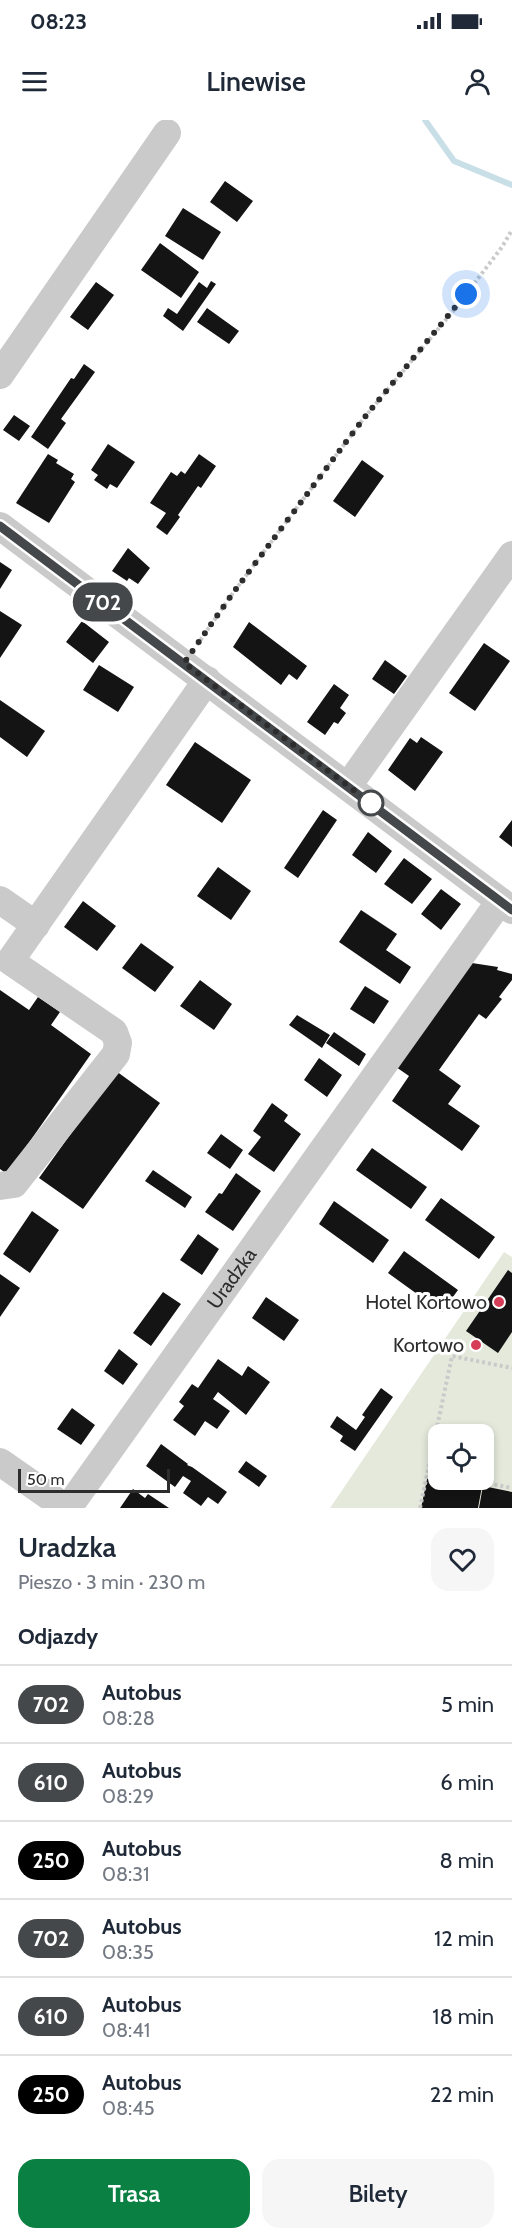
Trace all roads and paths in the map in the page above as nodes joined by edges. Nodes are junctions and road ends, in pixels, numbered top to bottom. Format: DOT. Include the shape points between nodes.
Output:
graph roads {
  1 [pos="167,133"];
  2 [pos="512,230"];
  3 [pos="0,375"];
  4 [pos="0,526"];
  5 [pos="512,555"];
  6 [pos="184,663"];
  7 [pos="207,680"];
  8 [pos="348,786"];
  9 [pos="0,900"];
  10 [pos="506,905"];
  11 [pos="36,925"];
  12 [pos="5,958"];
  13 [pos="0,1186"];
  14 [pos="512,1368"];
  15 [pos="438,1424"];
  16 [pos="0,1462"];
  17 [pos="428,1472"];
  18 [pos="494,1485"];
  19 [pos="512,1488"];
  20 [pos="67,1508"];
  21 [pos="420,1508"];
  1 -- 3 [label="street"];
  2 -- 6 [label="path" via="454,310 364,418"];
  4 -- 6 [label="street"];
  5 -- 8 [label="street"];
  6 -- 7 [label="street"];
  7 -- 8 [label="street"];
  7 -- 11 [label="street"];
  8 -- 10 [label="street"];
  9 -- 11 [label="street"];
  10 -- 20 [label="street, Uradzka"];
  11 -- 12 [label="street"];
  12 -- 13 [label="street" via="114,1032 118,1043 116,1054 14,1184"];
  14 -- 15 [label="path" via="452,1356"];
  16 -- 20 [label="street, Uradzka"];
  17 -- 21 [label="path"];
  18 -- 19 [label="path"];
}
